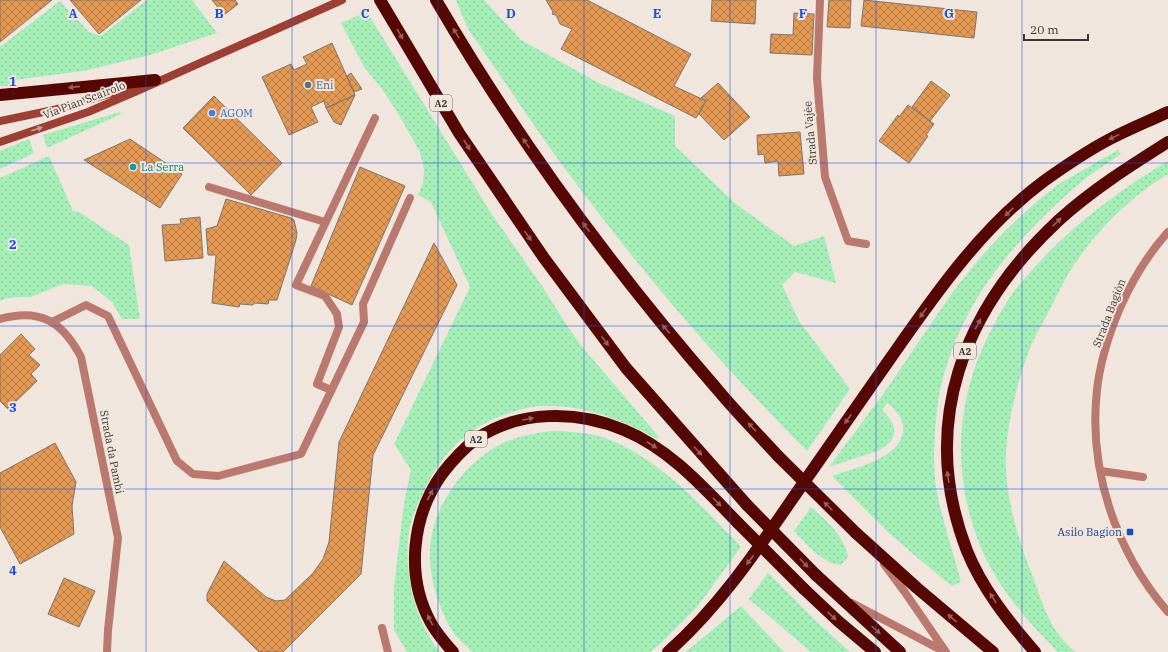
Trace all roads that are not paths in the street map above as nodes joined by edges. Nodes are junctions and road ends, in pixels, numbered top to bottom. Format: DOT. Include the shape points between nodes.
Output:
graph roads {
  1 [pos="340,0"];
  2 [pos="380,0"];
  3 [pos="436,0"];
  4 [pos="820,0"];
  5 [pos="174,75"];
  6 [pos="155,80"];
  7 [pos="0,94"];
  8 [pos="1168,112"];
  9 [pos="375,118"];
  10 [pos="0,121"];
  11 [pos="0,142"];
  12 [pos="1168,142"];
  13 [pos="209,187"];
  14 [pos="410,198"];
  15 [pos="326,222"];
  16 [pos="1168,232"];
  17 [pos="866,244"];
  18 [pos="0,319"];
  19 [pos="52,322"];
  20 [pos="331,390"];
  21 [pos="1101,470"];
  22 [pos="1143,477"];
  23 [pos="860,537"];
  24 [pos="820,580"];
  25 [pos="1168,612"];
  26 [pos="382,628"];
  27 [pos="107,652"];
  28 [pos="388,652"];
  29 [pos="452,652"];
  30 [pos="668,652"];
  31 [pos="874,652"];
  32 [pos="900,652"];
  33 [pos="945,652"];
  34 [pos="993,652"];
  35 [pos="1035,652"];
  1 -- 5 [label="main road, Via Pian Scairolo"];
  2 -- 24 [label="highway, A2, one-way, bridge" via="459,132 506,204 626,368 747,505"];
  23 -- 3 [label="highway, one-way, bridge" via="778,456 645,304 548,175 482,76"];
  4 -- 17 [label="street, Strada Vajèe" via="817,78 825,177 848,241"];
  5 -- 6 [label="main road, Via Pian Scairolo"];
  11 -- 5 [label="main road, Via Pian Scairolo, one-way" via="88,112"];
  6 -- 7 [label="highway, one-way"];
  6 -- 10 [label="main road, Via Pian Scairolo" via="53,110"];
  8 -- 30 [label="highway, one-way" via="1111,138 1067,165 1022,199 982,238 930,303 751,559 699,622"];
  9 -- 15 [label="street"];
  35 -- 12 [label="highway, A2, one-way" via="995,602 968,552 959,526 947,470 946,444 948,413 954,383 965,352 986,308 1019,262 1081,201"];
  13 -- 15 [label="street"];
  14 -- 20 [label="street" via="363,304 364,322"];
  15 -- 20 [label="street" via="296,285 325,296 337,314 339,327 317,384"];
  16 -- 21 [label="street, Strada Bagiòn" via="1134,279 1115,320 1104,357 1095,407"];
  18 -- 19 [label="street, Strada da Pambi" via="26,314 40,316"];
  19 -- 20 [label="street" via="86,305 108,316 177,461 193,474 218,476 301,454"];
  19 -- 27 [label="street, Strada da Pambi" via="69,336 81,357 118,538"];
  21 -- 22 [label="street"];
  21 -- 25 [label="street, Strada Bagiòn" via="1107,500 1122,542 1144,581"];
  23 -- 33 [label="street" via="885,565"];
  34 -- 23 [label="highway, one-way"];
  24 -- 32 [label="highway, A2, one-way"];
  24 -- 33 [label="street" via="848,601"];
  26 -- 28 [label="street"];
  29 -- 31 [label="highway, A2, one-way, bridge" via="431,622 415,570 417,532 428,497 450,463 477,439 516,421 561,415 583,418 624,430 644,440 677,463 804,589"];
}
